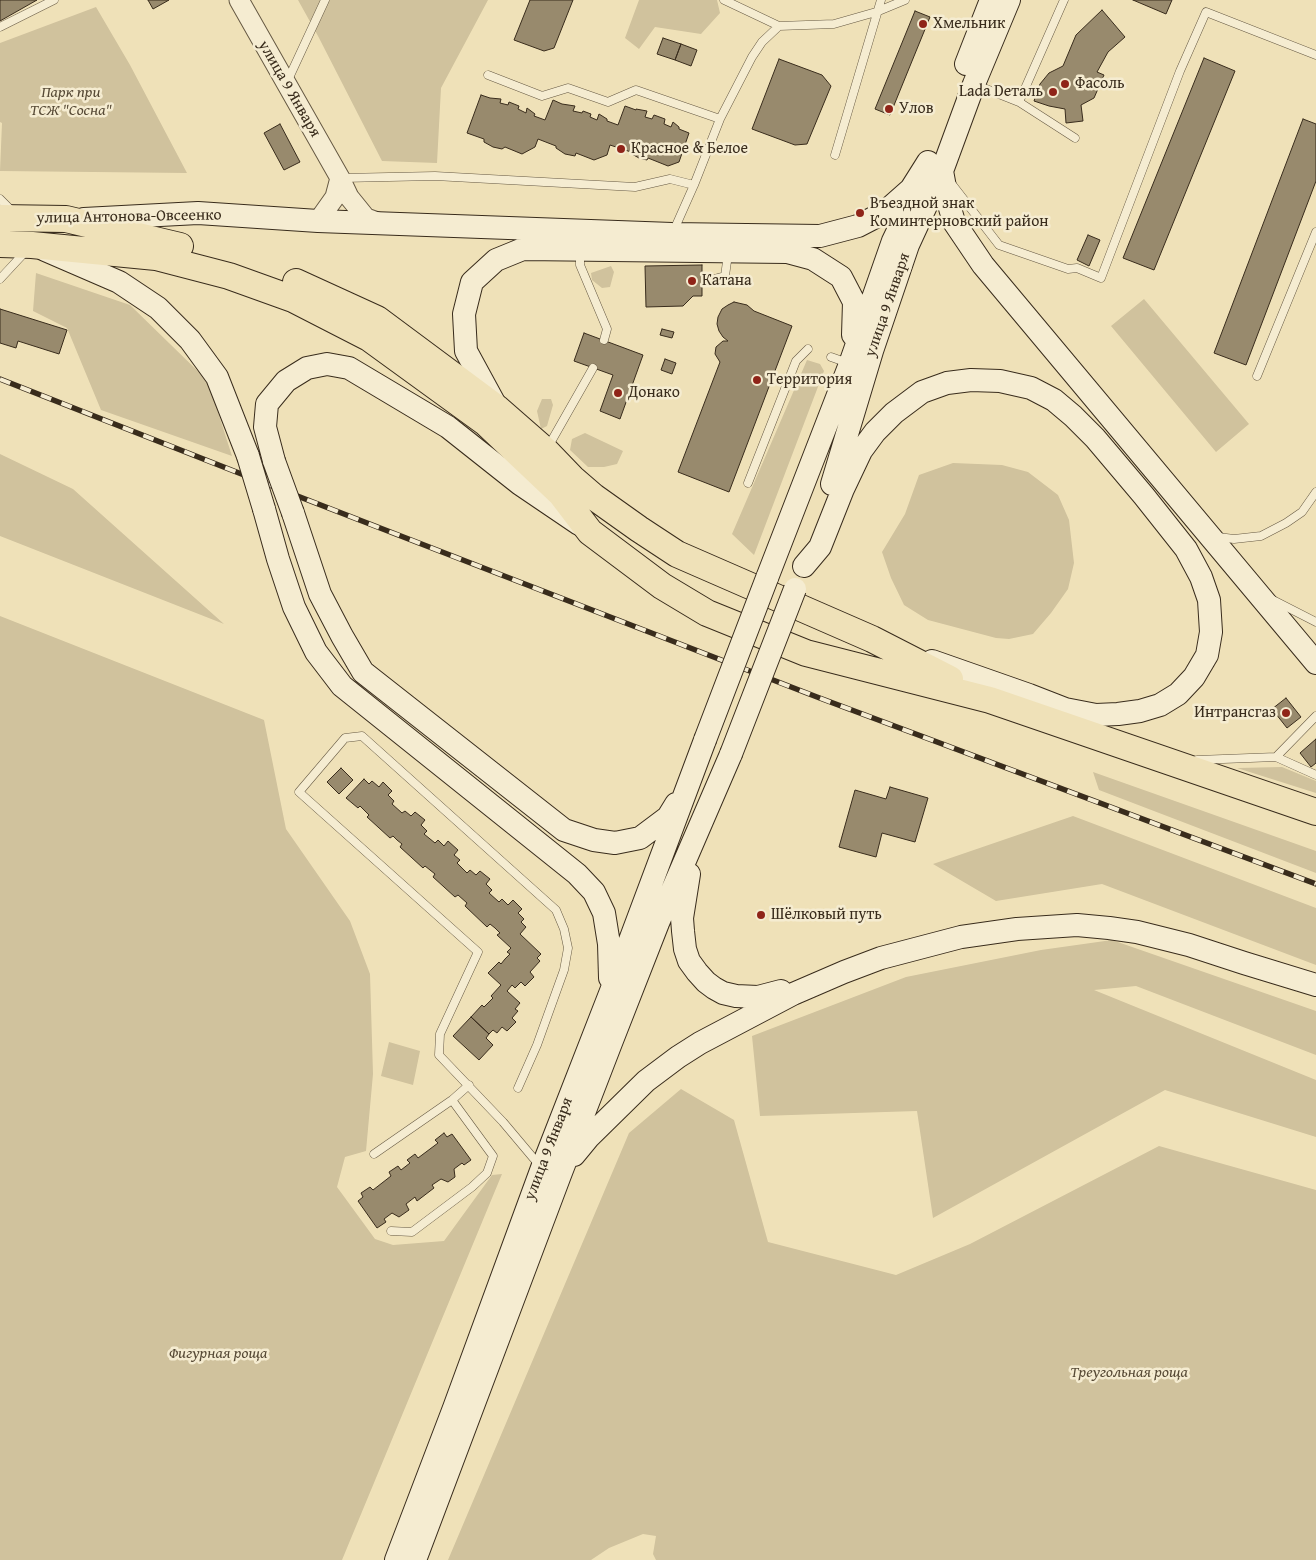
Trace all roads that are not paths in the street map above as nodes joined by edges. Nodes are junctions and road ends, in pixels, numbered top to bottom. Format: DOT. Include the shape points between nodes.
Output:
graph roads {
  1 [pos="54,0"];
  2 [pos="239,0"];
  3 [pos="325,0"];
  4 [pos="724,0"];
  5 [pos="881,0"];
  6 [pos="905,0"];
  7 [pos="991,0"];
  8 [pos="1009,0"];
  9 [pos="1064,0"];
  10 [pos="876,12"];
  11 [pos="779,26"];
  12 [pos="0,27"];
  13 [pos="1316,56"];
  14 [pos="488,75"];
  15 [pos="286,83"];
  16 [pos="974,84"];
  17 [pos="1019,102"];
  18 [pos="720,119"];
  19 [pos="1075,138"];
  20 [pos="835,155"];
  21 [pos="935,166"];
  22 [pos="340,178"];
  23 [pos="694,186"];
  24 [pos="0,198"];
  25 [pos="10,218"];
  26 [pos="66,220"];
  27 [pos="318,221"];
  28 [pos="380,223"];
  29 [pos="1316,232"];
  30 [pos="672,234"];
  31 [pos="0,244"];
  32 [pos="32,245"];
  33 [pos="580,250"];
  34 [pos="728,252"];
  35 [pos="0,279"];
  36 [pos="707,282"];
  37 [pos="604,340"];
  38 [pos="808,349"];
  39 [pos="840,360"];
  40 [pos="594,368"];
  41 [pos="1257,376"];
  42 [pos="498,409"];
  43 [pos="546,451"];
  44 [pos="748,482"];
  45 [pos="1316,492"];
  46 [pos="590,532"];
  47 [pos="1210,536"];
  48 [pos="804,566"];
  49 [pos="1258,593"];
  50 [pos="1316,622"];
  51 [pos="872,639"];
  52 [pos="1316,663"];
  53 [pos="990,700"];
  54 [pos="1316,716"];
  55 [pos="1276,757"];
  56 [pos="1168,762"];
  57 [pos="1316,775"];
  58 [pos="688,784"];
  59 [pos="1316,812"];
  60 [pos="700,828"];
  61 [pos="844,972"];
  62 [pos="1316,985"];
  63 [pos="610,992"];
  64 [pos="468,1085"];
  65 [pos="518,1088"];
  66 [pos="452,1100"];
  67 [pos="374,1154"];
  68 [pos="551,1172"];
  69 [pos="391,1231"];
  70 [pos="396,1560"];
  71 [pos="416,1560"];
  1 -- 12 [label="lane"];
  2 -- 15 [label="street, улица 9 Января"];
  3 -- 15 [label="lane"];
  4 -- 11 [label="lane"];
  5 -- 10 [label="lane"];
  6 -- 10 [label="lane"];
  7 -- 21 [label="main road, улица 9 Января"];
  8 -- 16 [label="main road, улица 9 Января"];
  9 -- 17 [label="lane"];
  10 -- 11 [label="lane" via="834,24"];
  10 -- 20 [label="lane"];
  11 -- 18 [label="lane" via="752,57"];
  13 -- 21 [label="lane" via="1206,12 1180,71 1101,278 999,245"];
  14 -- 18 [label="lane" via="542,96 568,88 608,102 636,90"];
  15 -- 22 [label="street, улица 9 Января"];
  16 -- 17 [label="lane"];
  16 -- 21 [label="main road, улица 9 Января"];
  17 -- 19 [label="lane"];
  18 -- 23 [label="lane"];
  21 -- 30 [label="main road" via="885,212 858,226 820,236"];
  21 -- 39 [label="main road, улица 9 Января" via="893,241"];
  21 -- 47 [label="main road" via="954,222 983,265"];
  21 -- 48 [label="main road, улица 9 Января"];
  22 -- 23 [label="lane" via="435,176 636,187 670,179"];
  22 -- 27 [label="street" via="335,197"];
  22 -- 28 [label="street, улица 9 Января" via="358,210 366,218"];
  23 -- 30 [label="lane"];
  24 -- 25 [label="lane"];
  25 -- 26 [label="highway, улица Антонова-Овсеенко"];
  26 -- 27 [label="main road, улица Антонова-Овсеенко" via="198,213"];
  26 -- 42 [label="highway" via="221,256 297,282 377,319"];
  27 -- 28 [label="main road, улица Антонова-Овсеенко"];
  28 -- 30 [label="main road, улица Антонова-Овсеенко"];
  29 -- 41 [label="lane"];
  31 -- 32 [label="highway, улица Антонова-Овсеенко"];
  32 -- 35 [label="lane"];
  32 -- 46 [label="highway, улица Антонова-Овсеенко" via="156,258 229,276 293,299 369,338 486,423 561,494"];
  32 -- 63 [label="main road, bridge" via="119,282 158,308 190,340 216,377 248,456 294,607 316,652 342,686 577,874 594,892 604,913 610,944"];
  33 -- 34 [label="main road"];
  33 -- 37 [label="lane" via="580,265 607,329"];
  33 -- 42 [label="main road" via="523,249 496,260 472,282 464,314 466,351"];
  34 -- 36 [label="lane" via="725,276"];
  34 -- 39 [label="main road" via="787,252 814,259 841,277 854,302 854,325"];
  38 -- 44 [label="lane" via="796,361"];
  39 -- 58 [label="main road, улица 9 Января, bridge" via="767,578"];
  40 -- 43 [label="lane"];
  42 -- 43 [label="highway"];
  43 -- 51 [label="highway" via="594,497 677,554"];
  45 -- 47 [label="lane" via="1302,512 1261,536 1234,539"];
  46 -- 53 [label="highway, улица Антонова-Овсеенко" via="662,586 707,613 806,653"];
  46 -- 58 [label="main road, bridge" via="520,484 448,426 349,368 327,364 307,368 286,381 268,404 265,427 274,461 320,594 363,672 564,830 615,843 640,838 668,817"];
  47 -- 49 [label="main road"];
  48 -- 51 [label="main road" via="820,547 861,451 894,413 922,392 946,383 1000,381 1031,388 1054,400 1095,438 1186,549 1209,600 1211,632 1207,655 1194,677 1178,694 1160,705 1118,714 1096,715 1066,709"];
  48 -- 60 [label="main road, улица 9 Января, bridge"];
  49 -- 50 [label="lane"];
  49 -- 52 [label="main road"];
  51 -- 53 [label="highway"];
  53 -- 56 [label="highway"];
  54 -- 55 [label="lane"];
  55 -- 56 [label="lane"];
  55 -- 57 [label="lane"];
  56 -- 59 [label="highway"];
  58 -- 63 [label="main road, улица 9 Января"];
  60 -- 61 [label="main road" via="682,918 685,949 706,982 723,993 758,997"];
  60 -- 68 [label="main road, улица 9 Января"];
  61 -- 62 [label="main road" via="881,958 961,937 1016,928 1078,925 1137,932 1189,945"];
  61 -- 68 [label="main road" via="755,1013 672,1061 646,1081"];
  63 -- 68 [label="main road, улица 9 Января"];
  64 -- 65 [label="lane" via="439,1055 440,1034 478,952 299,792 345,738 362,736 556,910 568,948 564,970"];
  64 -- 66 [label="lane"];
  64 -- 68 [label="lane"];
  66 -- 67 [label="lane"];
  66 -- 69 [label="lane" via="493,1156 487,1173 412,1232"];
  68 -- 70 [label="main road, улица 9 Января" via="454,1408"];
  68 -- 71 [label="main road, улица 9 Января"];
}
